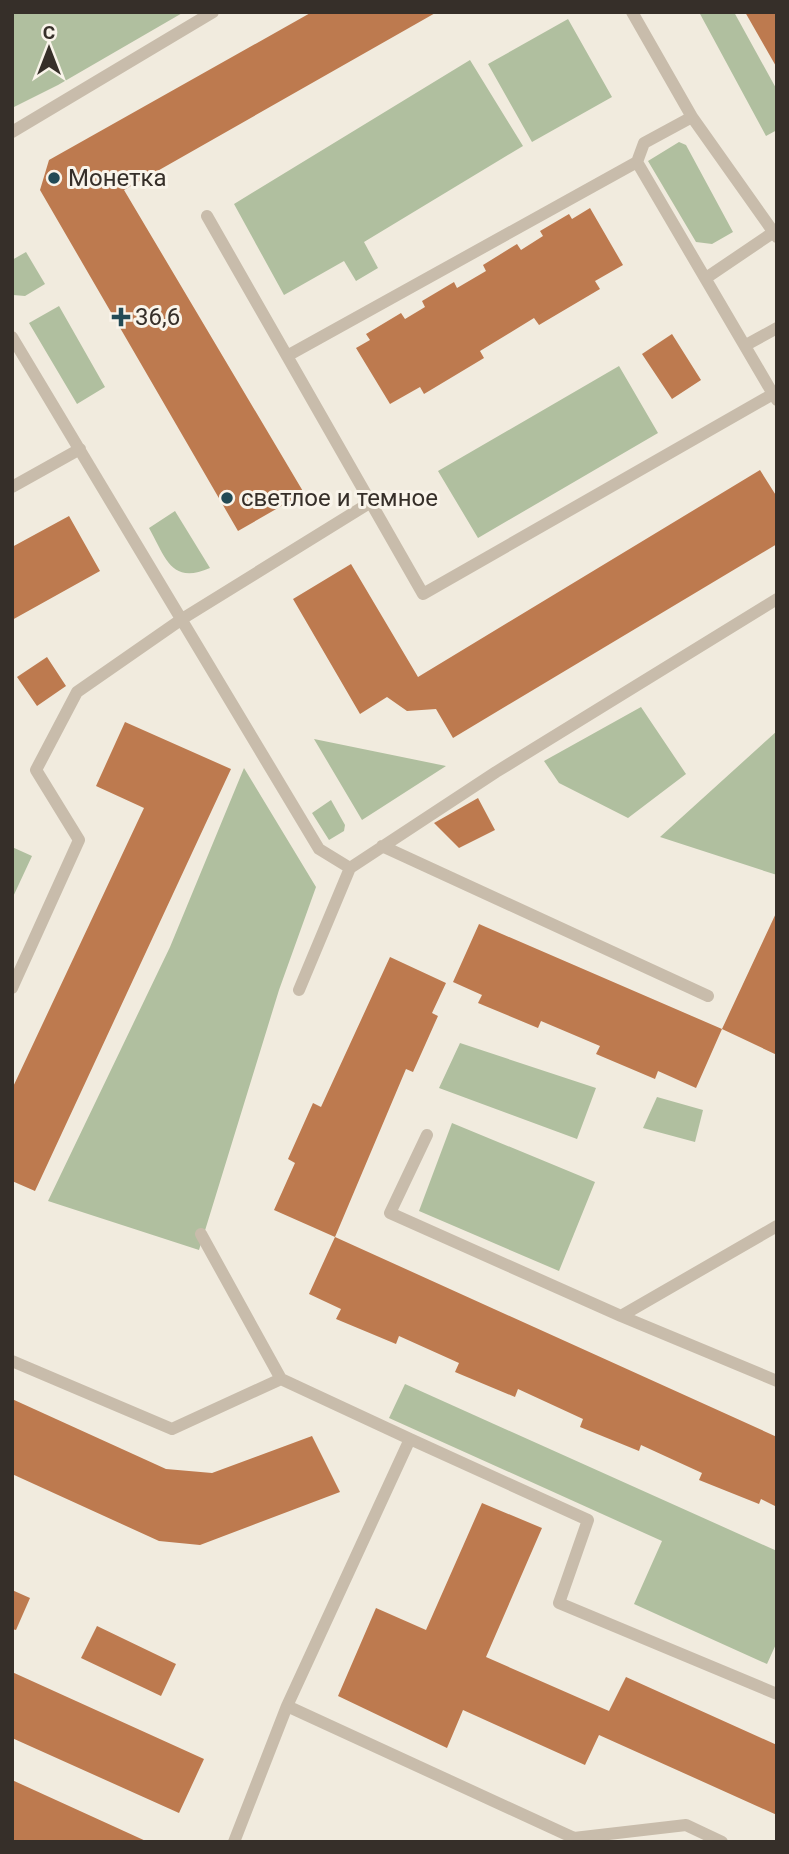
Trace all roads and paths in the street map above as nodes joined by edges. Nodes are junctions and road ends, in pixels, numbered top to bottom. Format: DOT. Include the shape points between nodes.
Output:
graph roads {
  1 [pos="213,12"];
  2 [pos="632,12"];
  3 [pos="692,117"];
  4 [pos="12,132"];
  5 [pos="637,162"];
  6 [pos="206,216"];
  7 [pos="776,235"];
  8 [pos="706,278"];
  9 [pos="777,328"];
  10 [pos="12,337"];
  11 [pos="746,345"];
  12 [pos="287,356"];
  13 [pos="775,397"];
  14 [pos="80,449"];
  15 [pos="12,487"];
  16 [pos="371,502"];
  17 [pos="777,599"];
  18 [pos="182,619"];
  19 [pos="382,846"];
  20 [pos="350,868"];
  21 [pos="12,988"];
  22 [pos="299,990"];
  23 [pos="708,996"];
  24 [pos="427,1135"];
  25 [pos="777,1226"];
  26 [pos="201,1234"];
  27 [pos="621,1316"];
  28 [pos="12,1361"];
  29 [pos="281,1380"];
  30 [pos="777,1381"];
  31 [pos="410,1439"];
  32 [pos="777,1695"];
  33 [pos="287,1706"];
  34 [pos="234,1842"];
  35 [pos="722,1842"];
  1 -- 4 [label="lane"];
  2 -- 3 [label="lane"];
  3 -- 5 [label="lane" via="644,143"];
  3 -- 7 [label="lane"];
  5 -- 8 [label="lane"];
  5 -- 12 [label="lane"];
  6 -- 12 [label="lane"];
  7 -- 8 [label="lane"];
  8 -- 11 [label="lane"];
  9 -- 11 [label="lane"];
  10 -- 14 [label="lane"];
  11 -- 13 [label="lane"];
  12 -- 16 [label="lane"];
  13 -- 16 [label="lane" via="423,594"];
  14 -- 15 [label="lane"];
  14 -- 18 [label="lane"];
  16 -- 18 [label="lane"];
  17 -- 19 [label="lane"];
  18 -- 20 [label="lane" via="319,849"];
  18 -- 21 [label="lane" via="78,692 36,770 79,840"];
  19 -- 20 [label="lane"];
  19 -- 23 [label="lane"];
  20 -- 22 [label="lane"];
  24 -- 27 [label="lane" via="390,1213"];
  25 -- 27 [label="lane"];
  26 -- 29 [label="lane"];
  27 -- 30 [label="lane"];
  28 -- 29 [label="lane" via="172,1429"];
  29 -- 31 [label="lane"];
  31 -- 32 [label="lane" via="589,1520 559,1603"];
  31 -- 33 [label="lane"];
  33 -- 34 [label="lane"];
  33 -- 35 [label="lane" via="574,1838 686,1825"];
}
